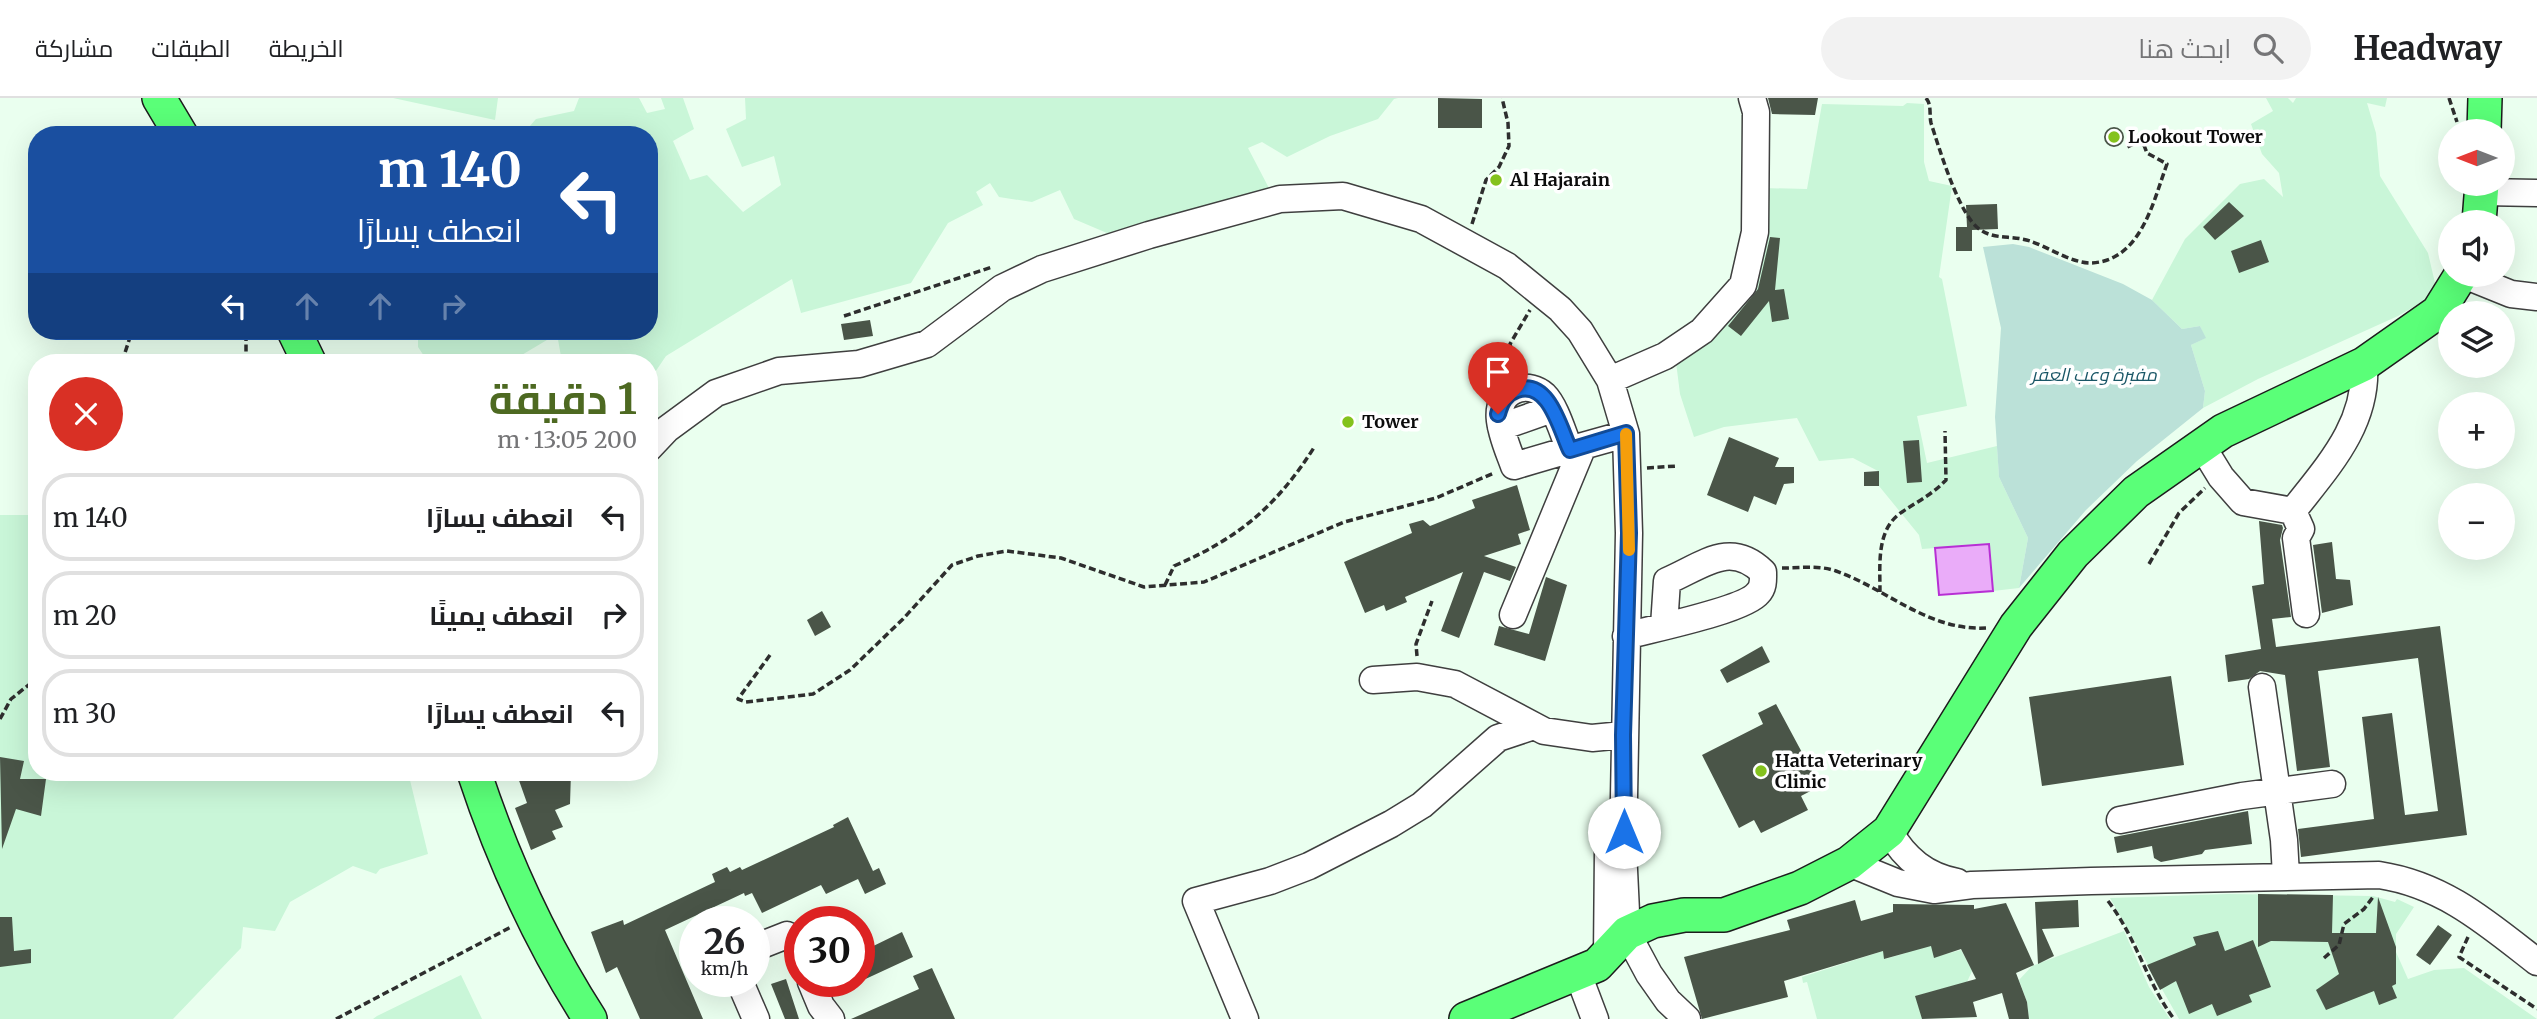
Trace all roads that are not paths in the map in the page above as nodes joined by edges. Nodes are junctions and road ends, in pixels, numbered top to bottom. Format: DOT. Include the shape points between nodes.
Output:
graph roads {
  1 [pos="159,98"];
  2 [pos="1752,98"];
  3 [pos="2485,98"];
  4 [pos="2484,119"];
  5 [pos="176,126"];
  6 [pos="2537,193"];
  7 [pos="2481,199"];
  8 [pos="2455,287"];
  9 [pos="2493,287"];
  10 [pos="2537,297"];
  11 [pos="2364,364"];
  12 [pos="1610,380"];
  13 [pos="1552,409"];
  14 [pos="1501,427"];
  15 [pos="1626,433"];
  16 [pos="658,438"];
  17 [pos="2202,446"];
  18 [pos="1577,448"];
  19 [pos="2293,511"];
  20 [pos="2306,614"];
  21 [pos="1513,615"];
  22 [pos="1664,626"];
  23 [pos="1626,636"];
  24 [pos="1373,680"];
  25 [pos="2262,687"];
  26 [pos="1534,726"];
  27 [pos="1623,735"];
  28 [pos="477,781"];
  29 [pos="2332,784"];
  30 [pos="2278,792"];
  31 [pos="2120,820"];
  32 [pos="1889,831"];
  33 [pos="1849,863"];
  34 [pos="2286,876"];
  35 [pos="1972,885"];
  36 [pos="1617,944"];
  37 [pos="2536,958"];
  38 [pos="1578,974"];
  39 [pos="746,997"];
  40 [pos="817,997"];
  41 [pos="590,1019"];
  42 [pos="756,1019"];
  43 [pos="831,1019"];
  44 [pos="1245,1019"];
  45 [pos="1466,1019"];
  46 [pos="1595,1019"];
  47 [pos="1687,1019"];
  1 -- 5 [label="main road"];
  2 -- 12 [label="street" via="1756,112 1755,232 1743,285 1702,331 1665,356"];
  3 -- 4 [label="main road"];
  6 -- 7 [label="street"];
  8 -- 11 [label="main road" via="2438,312"];
  9 -- 10 [label="street"];
  11 -- 17 [label="main road" via="2223,431"];
  11 -- 19 [label="street" via="2362,402 2348,439"];
  12 -- 15 [label="street"];
  12 -- 16 [label="street" via="1580,331 1560,309 1507,266 1466,243 1421,219 1343,196 1280,199 1042,269 1002,288 926,344 859,364 779,372 716,393"];
  13 -- 14 [label="street"];
  13 -- 14 [label="street" via="1536,390 1511,392 1498,414"];
  13 -- 18 [label="street"];
  14 -- 18 [label="street" via="1514,466"];
  15 -- 18 [label="street"];
  15 -- 23 [label="street"];
  17 -- 19 [label="street" via="2243,502"];
  17 -- 32 [label="main road" via="2136,492 2073,554 2016,626"];
  18 -- 21 [label="street"];
  19 -- 20 [label="street" via="2301,528 2296,538"];
  22 -- 22 [label="street" via="1744,604 1758,593 1763,572 1744,556 1727,555 1667,581"];
  22 -- 23 [label="street"];
  23 -- 27 [label="street"];
  24 -- 26 [label="street" via="1417,677 1455,684"];
  25 -- 30 [label="street"];
  26 -- 27 [label="street" via="1592,738"];
  26 -- 44 [label="street" via="1498,738 1422,805 1391,824 1309,866 1196,901"];
  27 -- 36 [label="street" via="1624,899"];
  28 -- 41 [label="main road" via="499,846 532,917"];
  29 -- 30 [label="street"];
  30 -- 31 [label="street"];
  30 -- 34 [label="street"];
  32 -- 33 [label="main road"];
  32 -- 35 [label="street" via="1922,869"];
  33 -- 35 [label="street" via="1916,888"];
  33 -- 36 [label="main road" via="1740,911 1653,921"];
  34 -- 35 [label="street"];
  34 -- 37 [label="street" via="2379,875 2425,886 2480,917"];
  36 -- 38 [label="main road"];
  36 -- 47 [label="street"];
  38 -- 45 [label="main road"];
  38 -- 46 [label="street"];
  39 -- 42 [label="street"];
  40 -- 43 [label="street"];
}
